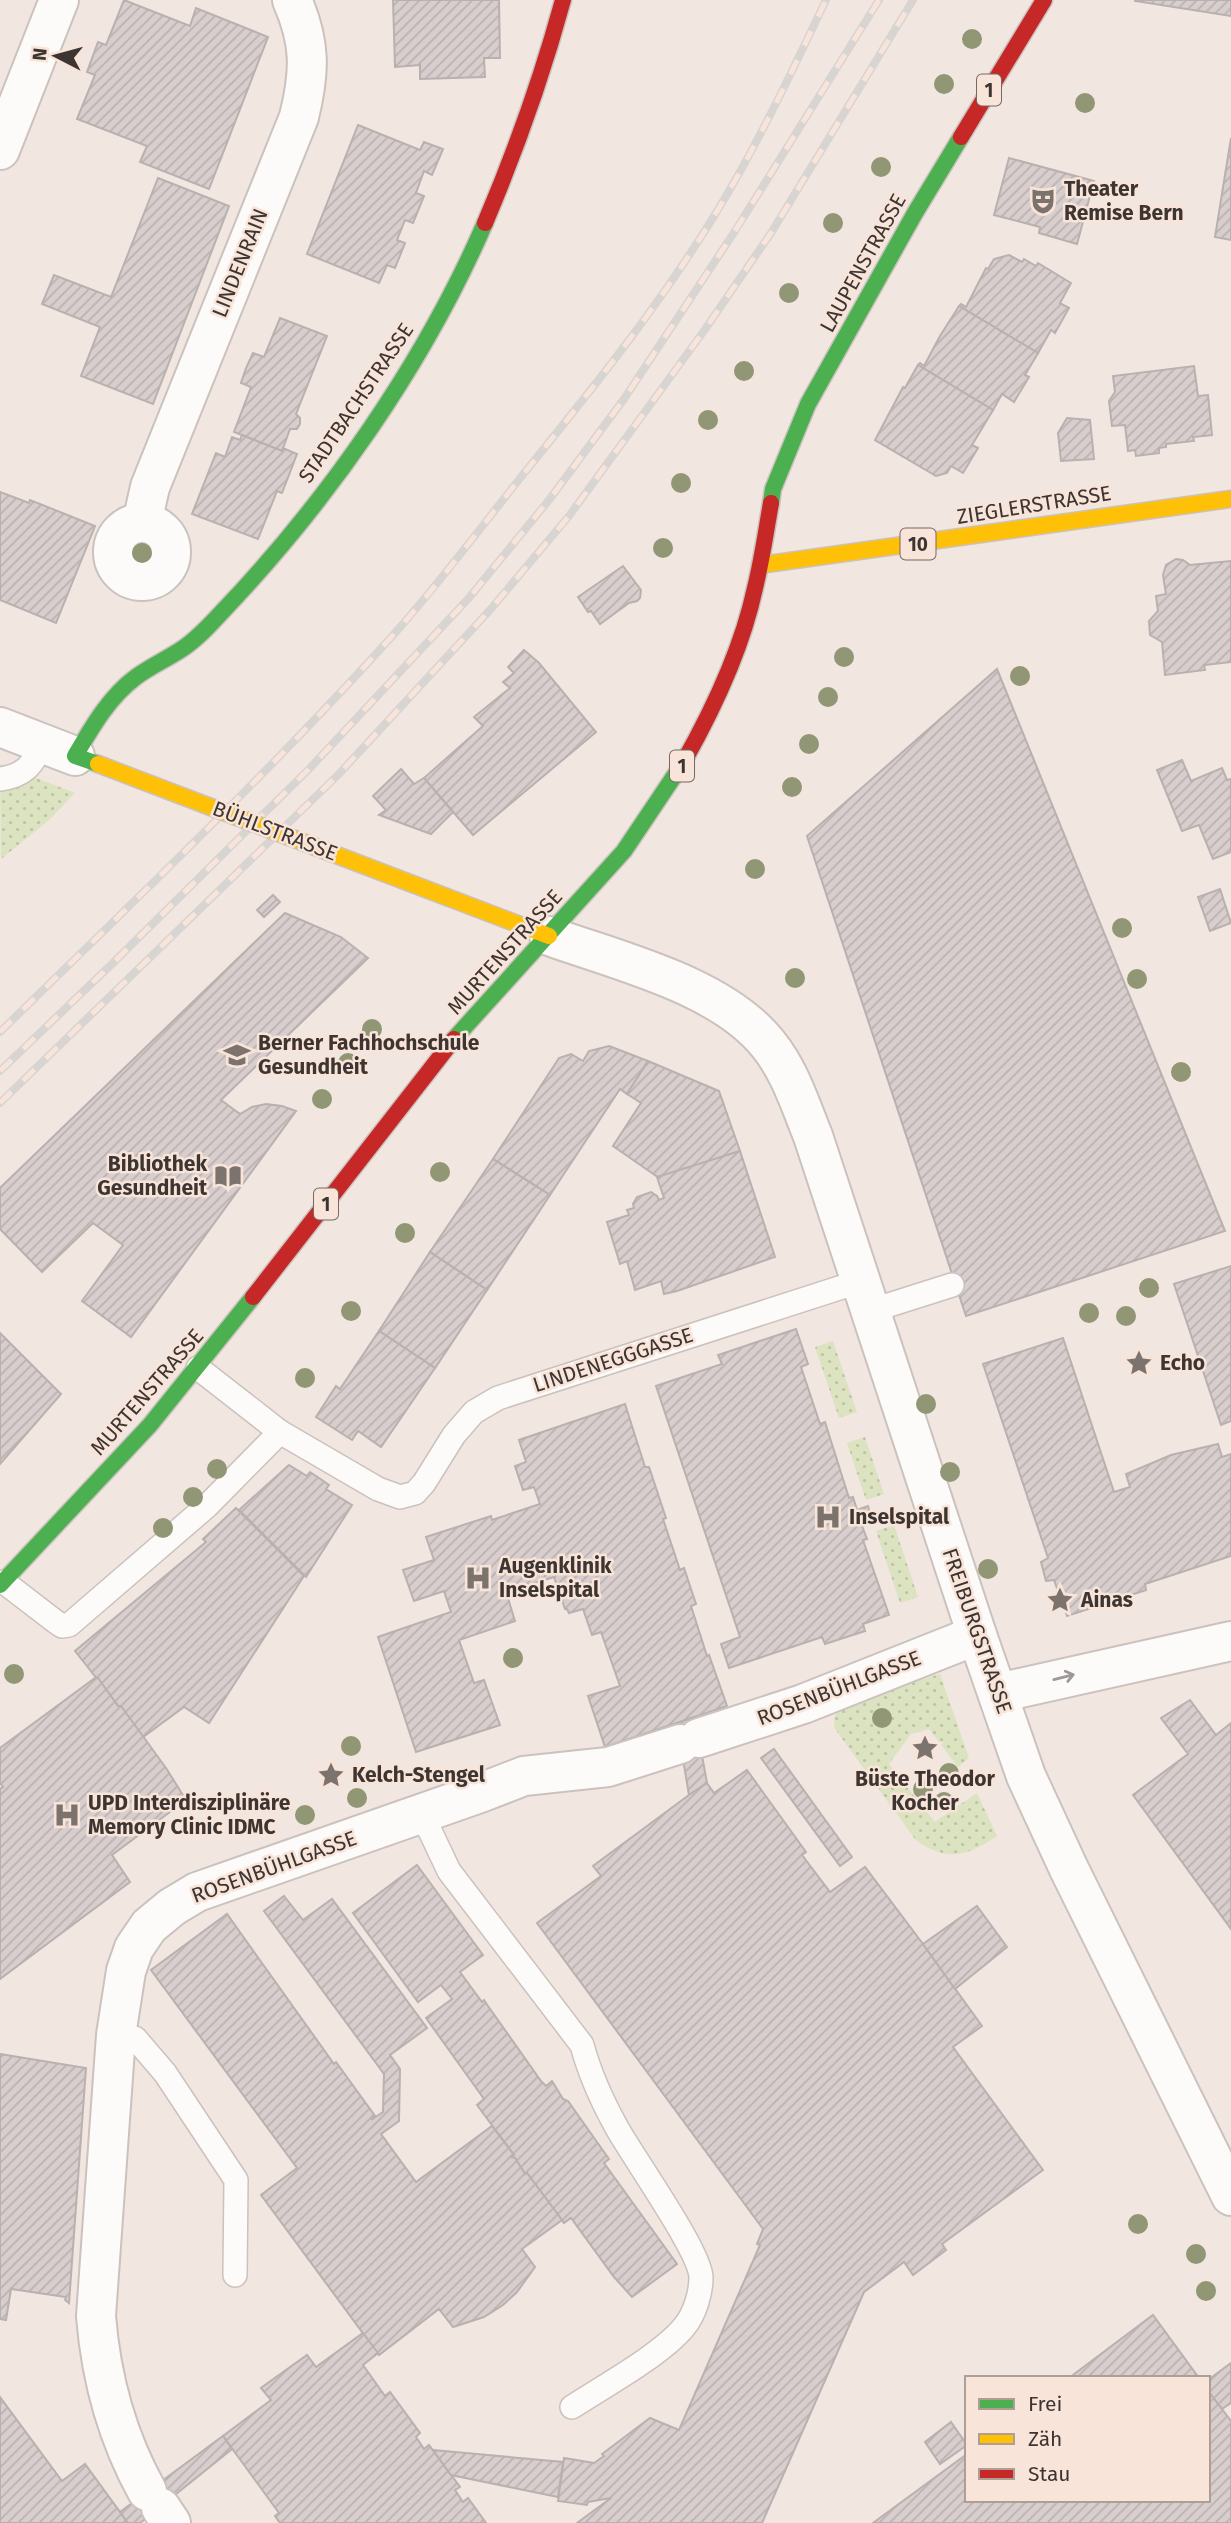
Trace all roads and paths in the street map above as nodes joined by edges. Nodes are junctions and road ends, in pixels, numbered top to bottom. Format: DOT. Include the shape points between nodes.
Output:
graph roads {
  1 [pos="59,0"];
  2 [pos="292,0"];
  3 [pos="563,0"];
  4 [pos="1044,0"];
  5 [pos="0,150"];
  6 [pos="1231,499"];
  7 [pos="142,523"];
  8 [pos="760,565"];
  9 [pos="0,727"];
  10 [pos="71,755"];
  11 [pos="0,779"];
  12 [pos="549,936"];
  13 [pos="952,1285"];
  14 [pos="866,1296"];
  15 [pos="198,1368"];
  16 [pos="280,1432"];
  17 [pos="2,1584"];
  18 [pos="977,1635"];
  19 [pos="1231,1641"];
  20 [pos="998,1693"];
  21 [pos="422,1814"];
  22 [pos="116,2035"];
  23 [pos="1231,2196"];
  24 [pos="235,2275"];
  25 [pos="572,2407"];
  26 [pos="160,2508"];
  1 -- 5 [label="street"];
  2 -- 7 [label="street, LINDENRAIN" via="303,25 308,57 299,117 150,487"];
  3 -- 10 [label="main road, STADTBACHSTRASSE" via="544,72 492,206 429,331 366,433 248,583 193,640 135,678"];
  4 -- 8 [label="main road, LAUPENSTRASSE / 1" via="915,213 808,404 773,489"];
  6 -- 8 [label="main road, ZIEGLERSTRASSE / 10"];
  8 -- 12 [label="main road, MURTENSTRASSE / 1" via="733,657 701,732 624,851"];
  9 -- 10 [label="street, BÜHLSTRASSE"];
  10 -- 11 [label="lane"];
  10 -- 12 [label="main road, BÜHLSTRASSE, bridge"];
  12 -- 14 [label="street, FREIBURGSTRASSE" via="718,1001 768,1043 801,1106"];
  12 -- 15 [label="main road, MURTENSTRASSE / 1" via="453,1040"];
  13 -- 14 [label="lane, LINDENEGGGASSE"];
  14 -- 16 [label="lane, LINDENEGGGASSE" via="498,1398 474,1412 424,1483 405,1496 388,1495"];
  14 -- 18 [label="street, FREIBURGSTRASSE"];
  15 -- 16 [label="lane"];
  15 -- 17 [label="main road, MURTENSTRASSE / 1"];
  16 -- 17 [label="lane" via="207,1506 69,1625 62,1626"];
  18 -- 20 [label="street, FREIBURGSTRASSE"];
  18 -- 21 [label="street, ROSENBÜHLGASSE" via="803,1704 690,1741 608,1767 524,1776"];
  20 -- 19 [label="street, one-way"];
  20 -- 23 [label="street, FREIBURGSTRASSE" via="1045,1818"];
  21 -- 22 [label="street, ROSENBÜHLGASSE" via="197,1892 172,1907 149,1926 134,1948"];
  21 -- 25 [label="lane" via="449,1871 582,2045 591,2078 701,2275 696,2305 669,2343"];
  22 -- 24 [label="lane" via="135,2038 166,2073 236,2179"];
  22 -- 26 [label="street, ROSENBÜHLGASSE" via="96,2316 99,2350 109,2398 127,2448"];
}
